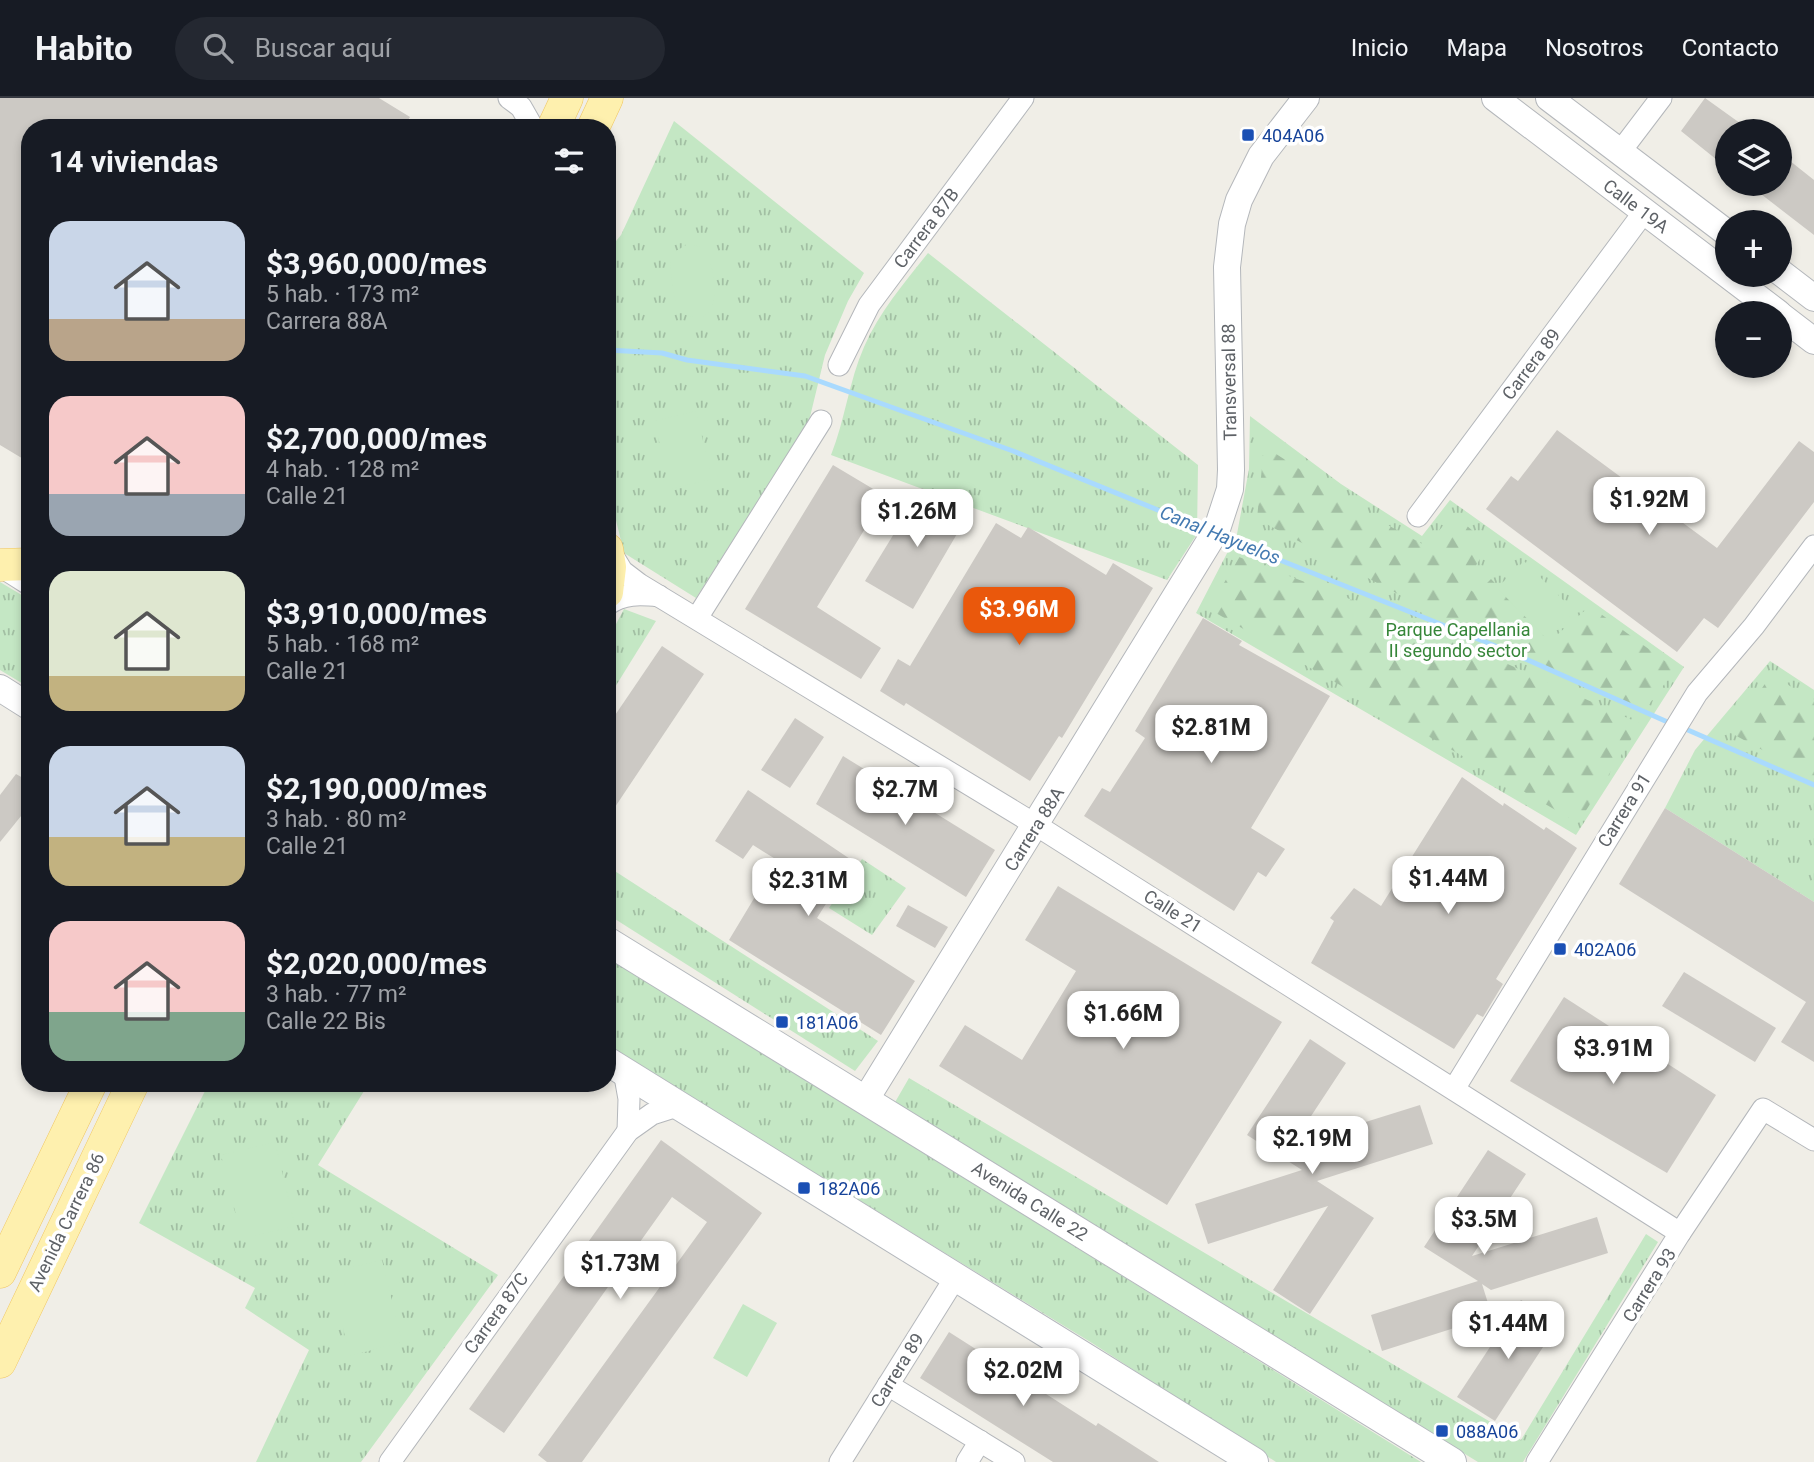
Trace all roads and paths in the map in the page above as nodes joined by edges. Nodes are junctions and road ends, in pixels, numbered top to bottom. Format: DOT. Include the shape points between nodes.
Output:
graph roads {
  1 [pos="509,98"];
  2 [pos="567,98"];
  3 [pos="607,98"];
  4 [pos="1023,98"];
  5 [pos="1306,98"];
  6 [pos="1495,98"];
  7 [pos="1549,98"];
  8 [pos="1661,98"];
  9 [pos="528,119"];
  10 [pos="557,119"];
  11 [pos="597,119"];
  12 [pos="1620,152"];
  13 [pos="1644,212"];
  14 [pos="1715,224"];
  15 [pos="1792,281"];
  16 [pos="1814,298"];
  17 [pos="1762,301"];
  18 [pos="1792,324"];
  19 [pos="1814,341"];
  20 [pos="839,365"];
  21 [pos="821,421"];
  22 [pos="1418,516"];
  23 [pos="1814,546"];
  24 [pos="1201,558"];
  25 [pos="616,562"];
  26 [pos="21,565"];
  27 [pos="0,566"];
  28 [pos="21,579"];
  29 [pos="661,597"];
  30 [pos="616,599"];
  31 [pos="697,618"];
  32 [pos="0,688"];
  33 [pos="21,701"];
  34 [pos="1036,825"];
  35 [pos="616,946"];
  36 [pos="616,1067"];
  37 [pos="616,1068"];
  38 [pos="1454,1089"];
  39 [pos="87,1092"];
  40 [pos="129,1092"];
  41 [pos="866,1099"];
  42 [pos="680,1105"];
  43 [pos="628,1131"];
  44 [pos="1814,1140"];
  45 [pos="1680,1233"];
  46 [pos="0,1272"];
  47 [pos="955,1278"];
  48 [pos="0,1362"];
  49 [pos="888,1385"];
  50 [pos="980,1441"];
  51 [pos="1239,1458"];
  52 [pos="390,1462"];
  53 [pos="840,1462"];
  54 [pos="967,1462"];
  55 [pos="1014,1462"];
  56 [pos="1452,1462"];
  57 [pos="1537,1462"];
  1 -- 9 [label="street"];
  2 -- 10 [label="main road"];
  3 -- 11 [label="main road"];
  4 -- 20 [label="street, Carrera 87B" via="869,304"];
  5 -- 24 [label="street, Transversal 88" via="1262,156 1239,200 1232,225 1227,267 1230,489 1217,529"];
  6 -- 13 [label="street, Calle 19A"];
  7 -- 12 [label="street, Calle 19A"];
  8 -- 12 [label="street"];
  12 -- 14 [label="street, Calle 19A"];
  13 -- 17 [label="street, Calle 19A"];
  13 -- 22 [label="street, Carrera 89"];
  15 -- 16 [label="street"];
  18 -- 19 [label="street, Calle 19A"];
  21 -- 31 [label="street"];
  23 -- 38 [label="street, Carrera 91" via="1683,714"];
  24 -- 34 [label="street, Carrera 88A"];
  25 -- 29 [label="street, Calle 21" via="622,571"];
  26 -- 27 [label="main road"];
  27 -- 28 [label="street"];
  29 -- 30 [label="street, Calle 21"];
  29 -- 31 [label="street, Calle 21"];
  31 -- 34 [label="street, Calle 21"];
  32 -- 33 [label="street"];
  34 -- 38 [label="street, Calle 21"];
  34 -- 41 [label="street, Carrera 88A"];
  35 -- 41 [label="main road, Avenida Calle 22"];
  36 -- 42 [label="main road"];
  37 -- 43 [label="street" via="629,1099"];
  38 -- 45 [label="street, Calle 21"];
  39 -- 46 [label="main road"];
  40 -- 48 [label="main road, Avenida Carrera 86"];
  41 -- 56 [label="main road, Avenida Calle 22"];
  42 -- 43 [label="street, Carrera 87C" via="652,1114"];
  42 -- 47 [label="main road"];
  43 -- 52 [label="street, Carrera 87C"];
  44 -- 45 [label="street, Carrera 93" via="1763,1109"];
  45 -- 57 [label="street, Carrera 93"];
  47 -- 49 [label="street, Carrera 89"];
  47 -- 51 [label="main road"];
  49 -- 50 [label="street"];
  49 -- 53 [label="street, Carrera 89"];
  50 -- 54 [label="street"];
  50 -- 55 [label="street"];
}
